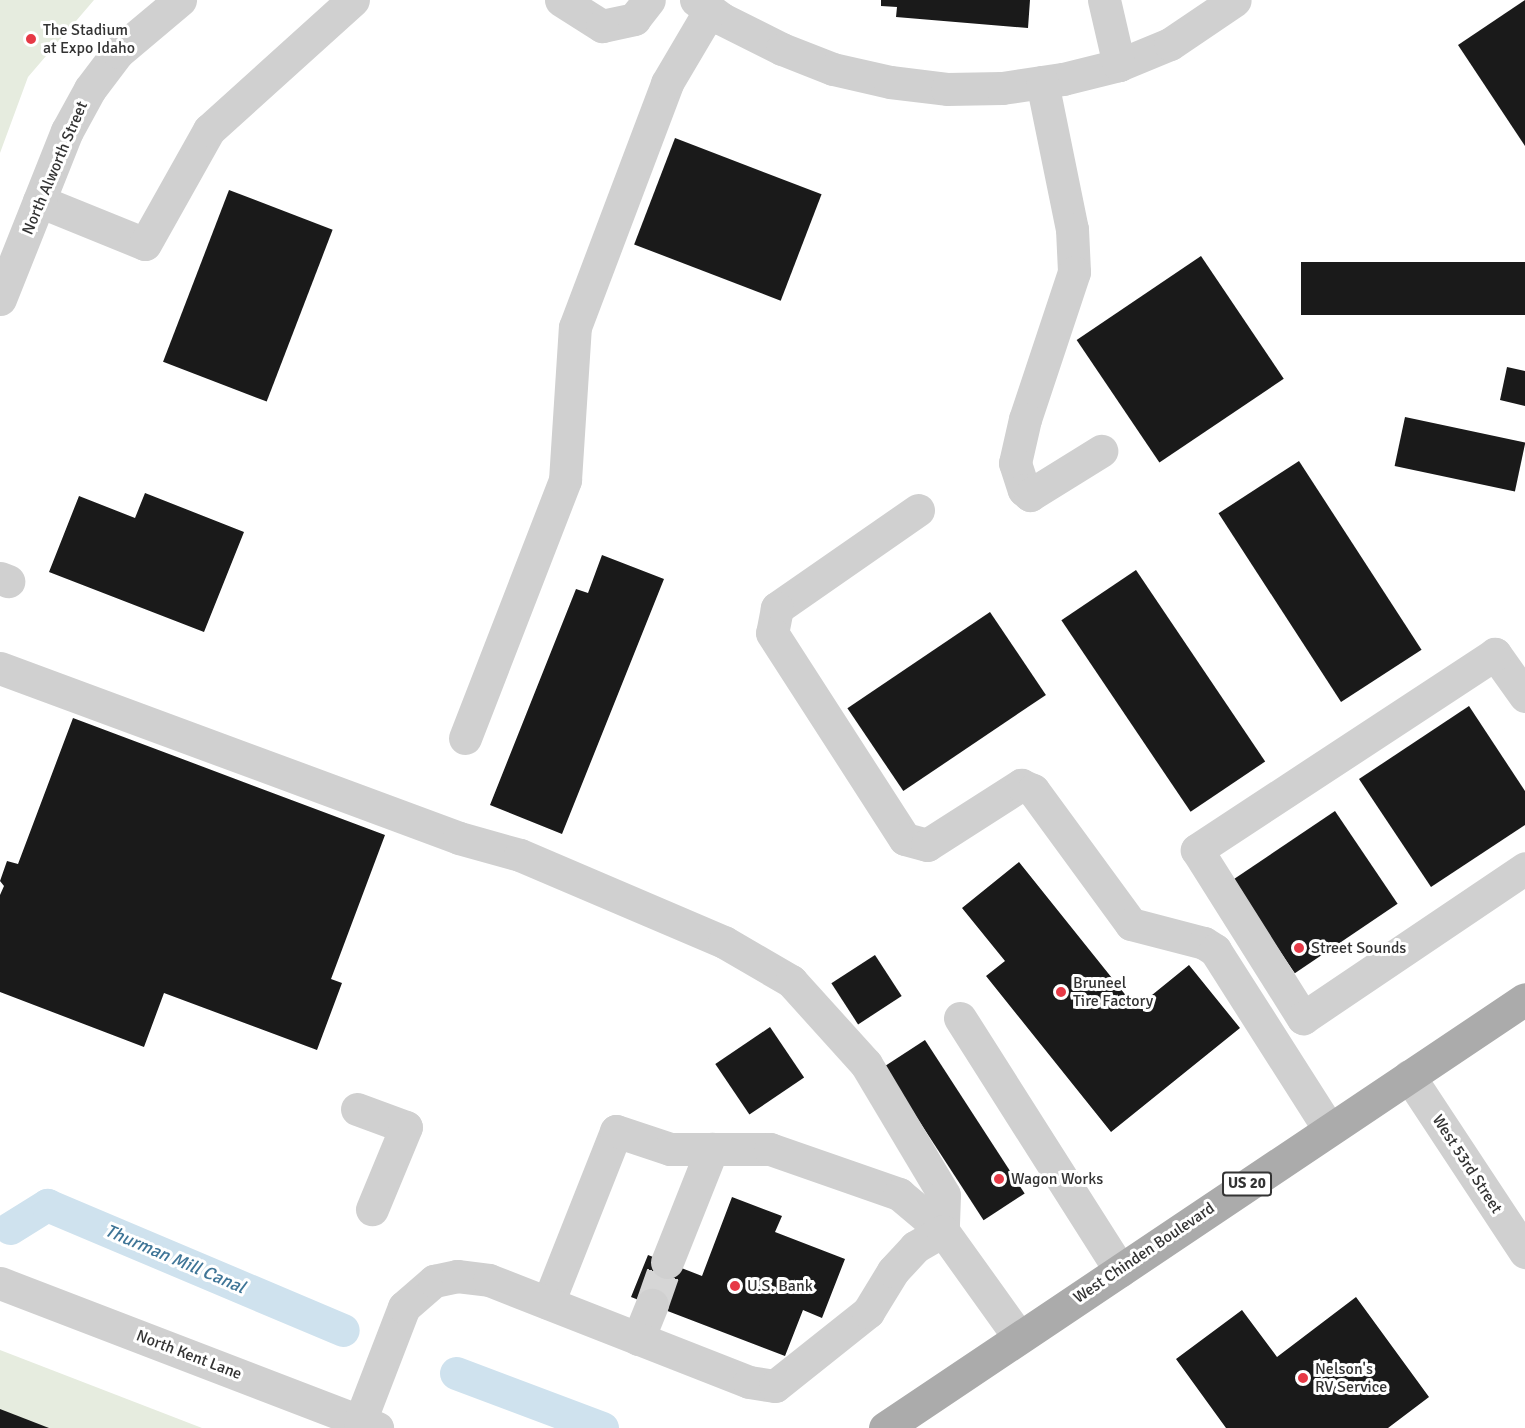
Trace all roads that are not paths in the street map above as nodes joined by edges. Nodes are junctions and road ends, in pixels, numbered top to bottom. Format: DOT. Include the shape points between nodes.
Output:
graph roads {
  1 [pos="180,0"];
  2 [pos="353,0"];
  3 [pos="561,0"];
  4 [pos="649,0"];
  5 [pos="1104,0"];
  6 [pos="1235,0"];
  7 [pos="717,7"];
  8 [pos="1119,65"];
  9 [pos="1042,82"];
  10 [pos="39,201"];
  11 [pos="0,300"];
  12 [pos="1101,451"];
  13 [pos="918,510"];
  14 [pos="0,668"];
  15 [pos="1525,696"];
  16 [pos="465,738"];
  17 [pos="1525,868"];
  18 [pos="1525,999"];
  19 [pos="960,1018"];
  20 [pos="1409,1076"];
  21 [pos="357,1109"];
  22 [pos="1329,1129"];
  23 [pos="712,1149"];
  24 [pos="372,1209"];
  25 [pos="943,1231"];
  26 [pos="1525,1252"];
  27 [pos="667,1262"];
  28 [pos="1120,1270"];
  29 [pos="0,1283"];
  30 [pos="548,1304"];
  31 [pos="652,1305"];
  32 [pos="1019,1337"];
  33 [pos="638,1339"];
  34 [pos="369,1425"];
  35 [pos="885,1428"];
  1 -- 10 [label="street, North Alworth Street" via="118,52 90,89 67,131"];
  2 -- 10 [label="street" via="209,130 145,244"];
  3 -- 4 [label="street" via="602,26 634,19"];
  5 -- 8 [label="street"];
  6 -- 8 [label="street" via="1170,44"];
  7 -- 9 [label="street" via="792,53 834,69 890,82 947,89"];
  7 -- 16 [label="street" via="667,83 575,327 564,480"];
  8 -- 9 [label="street"];
  9 -- 12 [label="street" via="1072,229 1074,272 1024,419 1015,463 1024,490 1030,495"];
  10 -- 11 [label="street, North Alworth Street"];
  13 -- 22 [label="street" via="777,608 772,633 905,839 927,845 1021,785 1033,790 1131,924 1204,943 1215,950"];
  14 -- 25 [label="street" via="459,838 520,855 724,942 791,981 866,1064 944,1195"];
  15 -- 17 [label="street" via="1495,654 1197,850 1303,1018"];
  18 -- 20 [label="main road, West Chinden Boulevard / US 20"];
  19 -- 28 [label="street"];
  20 -- 22 [label="main road, West Chinden Boulevard / US 20"];
  20 -- 26 [label="street, West 53rd Street"];
  21 -- 24 [label="street" via="406,1127"];
  22 -- 28 [label="main road, West Chinden Boulevard / US 20"];
  23 -- 25 [label="street" via="770,1149 899,1194"];
  23 -- 27 [label="street"];
  23 -- 30 [label="street" via="670,1149 616,1131"];
  25 -- 32 [label="street"];
  25 -- 33 [label="street" via="915,1247 893,1271 868,1312 775,1386 749,1382"];
  28 -- 32 [label="main road, West Chinden Boulevard / US 20"];
  29 -- 34 [label="street, North Kent Lane"];
  30 -- 33 [label="street"];
  30 -- 34 [label="street" via="489,1280 457,1276 434,1281 404,1307"];
  31 -- 33 [label="street"];
  32 -- 35 [label="main road, West Chinden Boulevard / US 20"];
}
